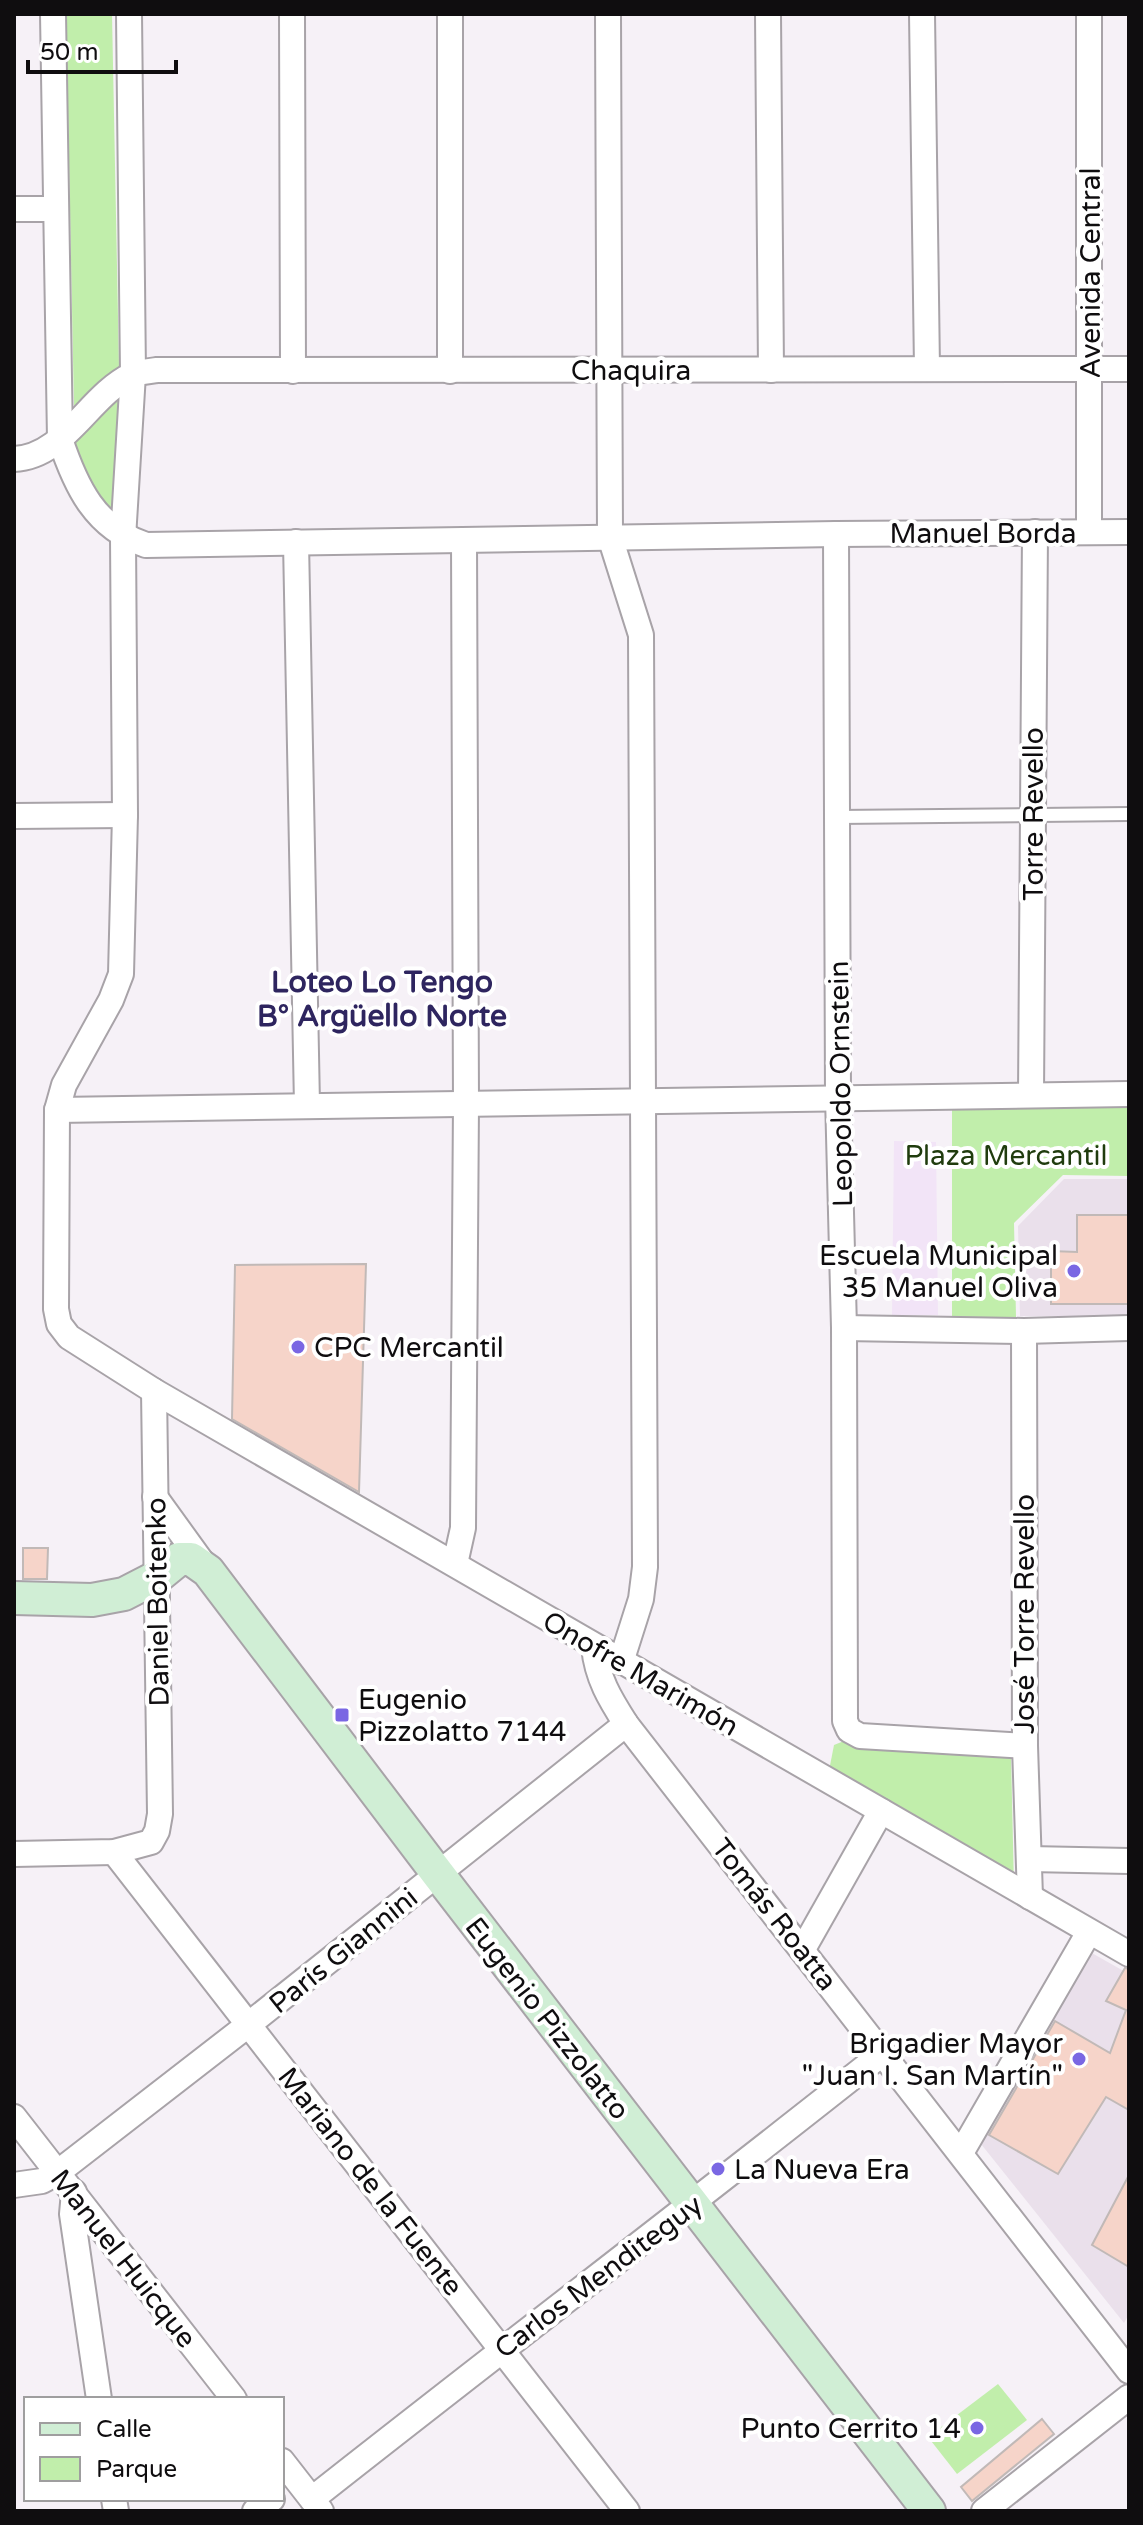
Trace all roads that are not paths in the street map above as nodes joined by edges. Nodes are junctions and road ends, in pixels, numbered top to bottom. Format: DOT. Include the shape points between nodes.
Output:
graph roads {
  1 [pos="53,14"];
  2 [pos="129,14"];
  3 [pos="292,14"];
  4 [pos="450,14"];
  5 [pos="608,14"];
  6 [pos="768,14"];
  7 [pos="922,14"];
  8 [pos="1089,14"];
  9 [pos="14,209"];
  10 [pos="54,209"];
  11 [pos="927,368"];
  12 [pos="1090,369"];
  13 [pos="1129,369"];
  14 [pos="771,370"];
  15 [pos="293,371"];
  16 [pos="450,371"];
  17 [pos="610,371"];
  18 [pos="133,374"];
  19 [pos="60,439"];
  20 [pos="14,459"];
  21 [pos="1035,532"];
  22 [pos="1089,532"];
  23 [pos="1129,532"];
  24 [pos="836,534"];
  25 [pos="610,537"];
  26 [pos="123,538"];
  27 [pos="464,540"];
  28 [pos="296,542"];
  29 [pos="1129,814"];
  30 [pos="125,815"];
  31 [pos="1033,815"];
  32 [pos="14,816"];
  33 [pos="838,817"];
  34 [pos="1129,1094"];
  35 [pos="1031,1095"];
  36 [pos="838,1097"];
  37 [pos="644,1101"];
  38 [pos="466,1103"];
  39 [pos="307,1105"];
  40 [pos="57,1110"];
  41 [pos="844,1328"];
  42 [pos="1129,1328"];
  43 [pos="1024,1331"];
  44 [pos="154,1391"];
  45 [pos="155,1497"];
  46 [pos="455,1564"];
  47 [pos="208,1571"];
  48 [pos="157,1577"];
  49 [pos="14,1598"];
  50 [pos="594,1647"];
  51 [pos="621,1662"];
  52 [pos="626,1724"];
  53 [pos="1025,1746"];
  54 [pos="881,1811"];
  55 [pos="114,1852"];
  56 [pos="14,1854"];
  57 [pos="1029,1859"];
  58 [pos="1129,1861"];
  59 [pos="438,1874"];
  60 [pos="1030,1897"];
  61 [pos="1089,1932"];
  62 [pos="803,1949"];
  63 [pos="1129,1954"];
  64 [pos="248,2025"];
  65 [pos="883,2053"];
  66 [pos="14,2117"];
  67 [pos="961,2153"];
  68 [pos="57,2173"];
  69 [pos="14,2185"];
  70 [pos="74,2192"];
  71 [pos="693,2205"];
  72 [pos="502,2349"];
  73 [pos="1126,2360"];
  74 [pos="99,2397"];
  75 [pos="232,2397"];
  76 [pos="1129,2397"];
  77 [pos="284,2464"];
  78 [pos="303,2496"];
  79 [pos="627,2511"];
  80 [pos="929,2511"];
  81 [pos="984,2511"];
  1 -- 10 [label="street"];
  2 -- 18 [label="street"];
  3 -- 15 [label="street"];
  4 -- 16 [label="street"];
  5 -- 17 [label="street"];
  6 -- 14 [label="street"];
  7 -- 11 [label="street"];
  8 -- 12 [label="street, Avenida Central"];
  9 -- 10 [label="street"];
  10 -- 19 [label="street"];
  11 -- 12 [label="street, Chaquira"];
  11 -- 14 [label="street, Chaquira"];
  12 -- 13 [label="street, Chaquira"];
  12 -- 22 [label="street, Avenida Central"];
  14 -- 17 [label="street, Chaquira"];
  15 -- 16 [label="street, Chaquira"];
  15 -- 18 [label="street, Chaquira"];
  16 -- 17 [label="street, Chaquira"];
  17 -- 25 [label="street"];
  18 -- 19 [label="street"];
  18 -- 26 [label="street"];
  19 -- 20 [label="street" via="34,456"];
  19 -- 26 [label="street" via="88,502"];
  21 -- 22 [label="street, Manuel Borda"];
  21 -- 24 [label="street, Manuel Borda"];
  21 -- 31 [label="street, Torre Revello"];
  22 -- 23 [label="street, Manuel Borda"];
  24 -- 25 [label="street, Manuel Borda"];
  24 -- 33 [label="street, Leopoldo Ornstein"];
  25 -- 27 [label="street"];
  25 -- 37 [label="street" via="641,635"];
  26 -- 28 [label="street" via="146,545"];
  26 -- 30 [label="street"];
  27 -- 28 [label="street"];
  27 -- 38 [label="street"];
  28 -- 39 [label="street"];
  29 -- 31 [label="lane"];
  30 -- 32 [label="street"];
  30 -- 40 [label="street" via="121,974 64,1085"];
  31 -- 33 [label="lane"];
  31 -- 35 [label="street, Torre Revello"];
  33 -- 36 [label="street, Leopoldo Ornstein"];
  34 -- 35 [label="street"];
  35 -- 36 [label="street"];
  36 -- 37 [label="street"];
  36 -- 41 [label="street, Leopoldo Ornstein"];
  37 -- 38 [label="street"];
  37 -- 51 [label="street" via="645,1567"];
  38 -- 39 [label="street"];
  38 -- 46 [label="street" via="463,1528"];
  39 -- 40 [label="street"];
  40 -- 44 [label="street, Onofre Marimón" via="59,1324 69,1337"];
  41 -- 43 [label="street"];
  41 -- 53 [label="street, Leopoldo Ornstein" via="845,1721 860,1736"];
  42 -- 43 [label="street"];
  43 -- 53 [label="street, José Torre Revello"];
  44 -- 45 [label="street, Daniel Boitenko"];
  44 -- 46 [label="street, Onofre Marimón"];
  45 -- 47 [label="street"];
  45 -- 48 [label="street, Daniel Boitenko"];
  46 -- 50 [label="street, Onofre Marimón"];
  47 -- 48 [label="main road" via="191,1559 179,1559"];
  47 -- 59 [label="main road, Eugenio Pizzolatto"];
  48 -- 49 [label="main road" via="124,1594 92,1600"];
  48 -- 55 [label="street, Daniel Boitenko" via="160,1814 151,1842"];
  50 -- 51 [label="street, Onofre Marimón"];
  50 -- 52 [label="street, Tomás Roatta" via="605,1691"];
  51 -- 54 [label="street, Onofre Marimón"];
  52 -- 59 [label="street, París Giannini"];
  52 -- 62 [label="street, Tomás Roatta"];
  53 -- 57 [label="street, José Torre Revello"];
  54 -- 60 [label="street, Onofre Marimón"];
  54 -- 62 [label="street"];
  55 -- 56 [label="street"];
  55 -- 64 [label="street, Mariano de la Fuente"];
  57 -- 58 [label="street"];
  57 -- 60 [label="street, José Torre Revello"];
  59 -- 64 [label="street, París Giannini"];
  59 -- 71 [label="main road, Eugenio Pizzolatto"];
  60 -- 61 [label="street, Onofre Marimón"];
  61 -- 63 [label="street, Onofre Marimón"];
  61 -- 67 [label="street"];
  62 -- 65 [label="street, Tomás Roatta"];
  64 -- 68 [label="street, París Giannini"];
  64 -- 72 [label="street, Mariano de la Fuente"];
  65 -- 67 [label="street, Tomás Roatta"];
  65 -- 71 [label="street, Carlos Menditeguy"];
  66 -- 68 [label="street, Manuel Huicque"];
  67 -- 73 [label="street, Tomás Roatta"];
  68 -- 69 [label="street"];
  68 -- 70 [label="street, Manuel Huicque"];
  70 -- 74 [label="street" via="72,2214"];
  70 -- 75 [label="street, Manuel Huicque"];
  71 -- 72 [label="street, Carlos Menditeguy"];
  71 -- 80 [label="main road, Eugenio Pizzolatto"];
  72 -- 78 [label="street, Carlos Menditeguy"];
  72 -- 79 [label="street, Mariano de la Fuente"];
  76 -- 81 [label="street"];
  77 -- 78 [label="street"];
}
